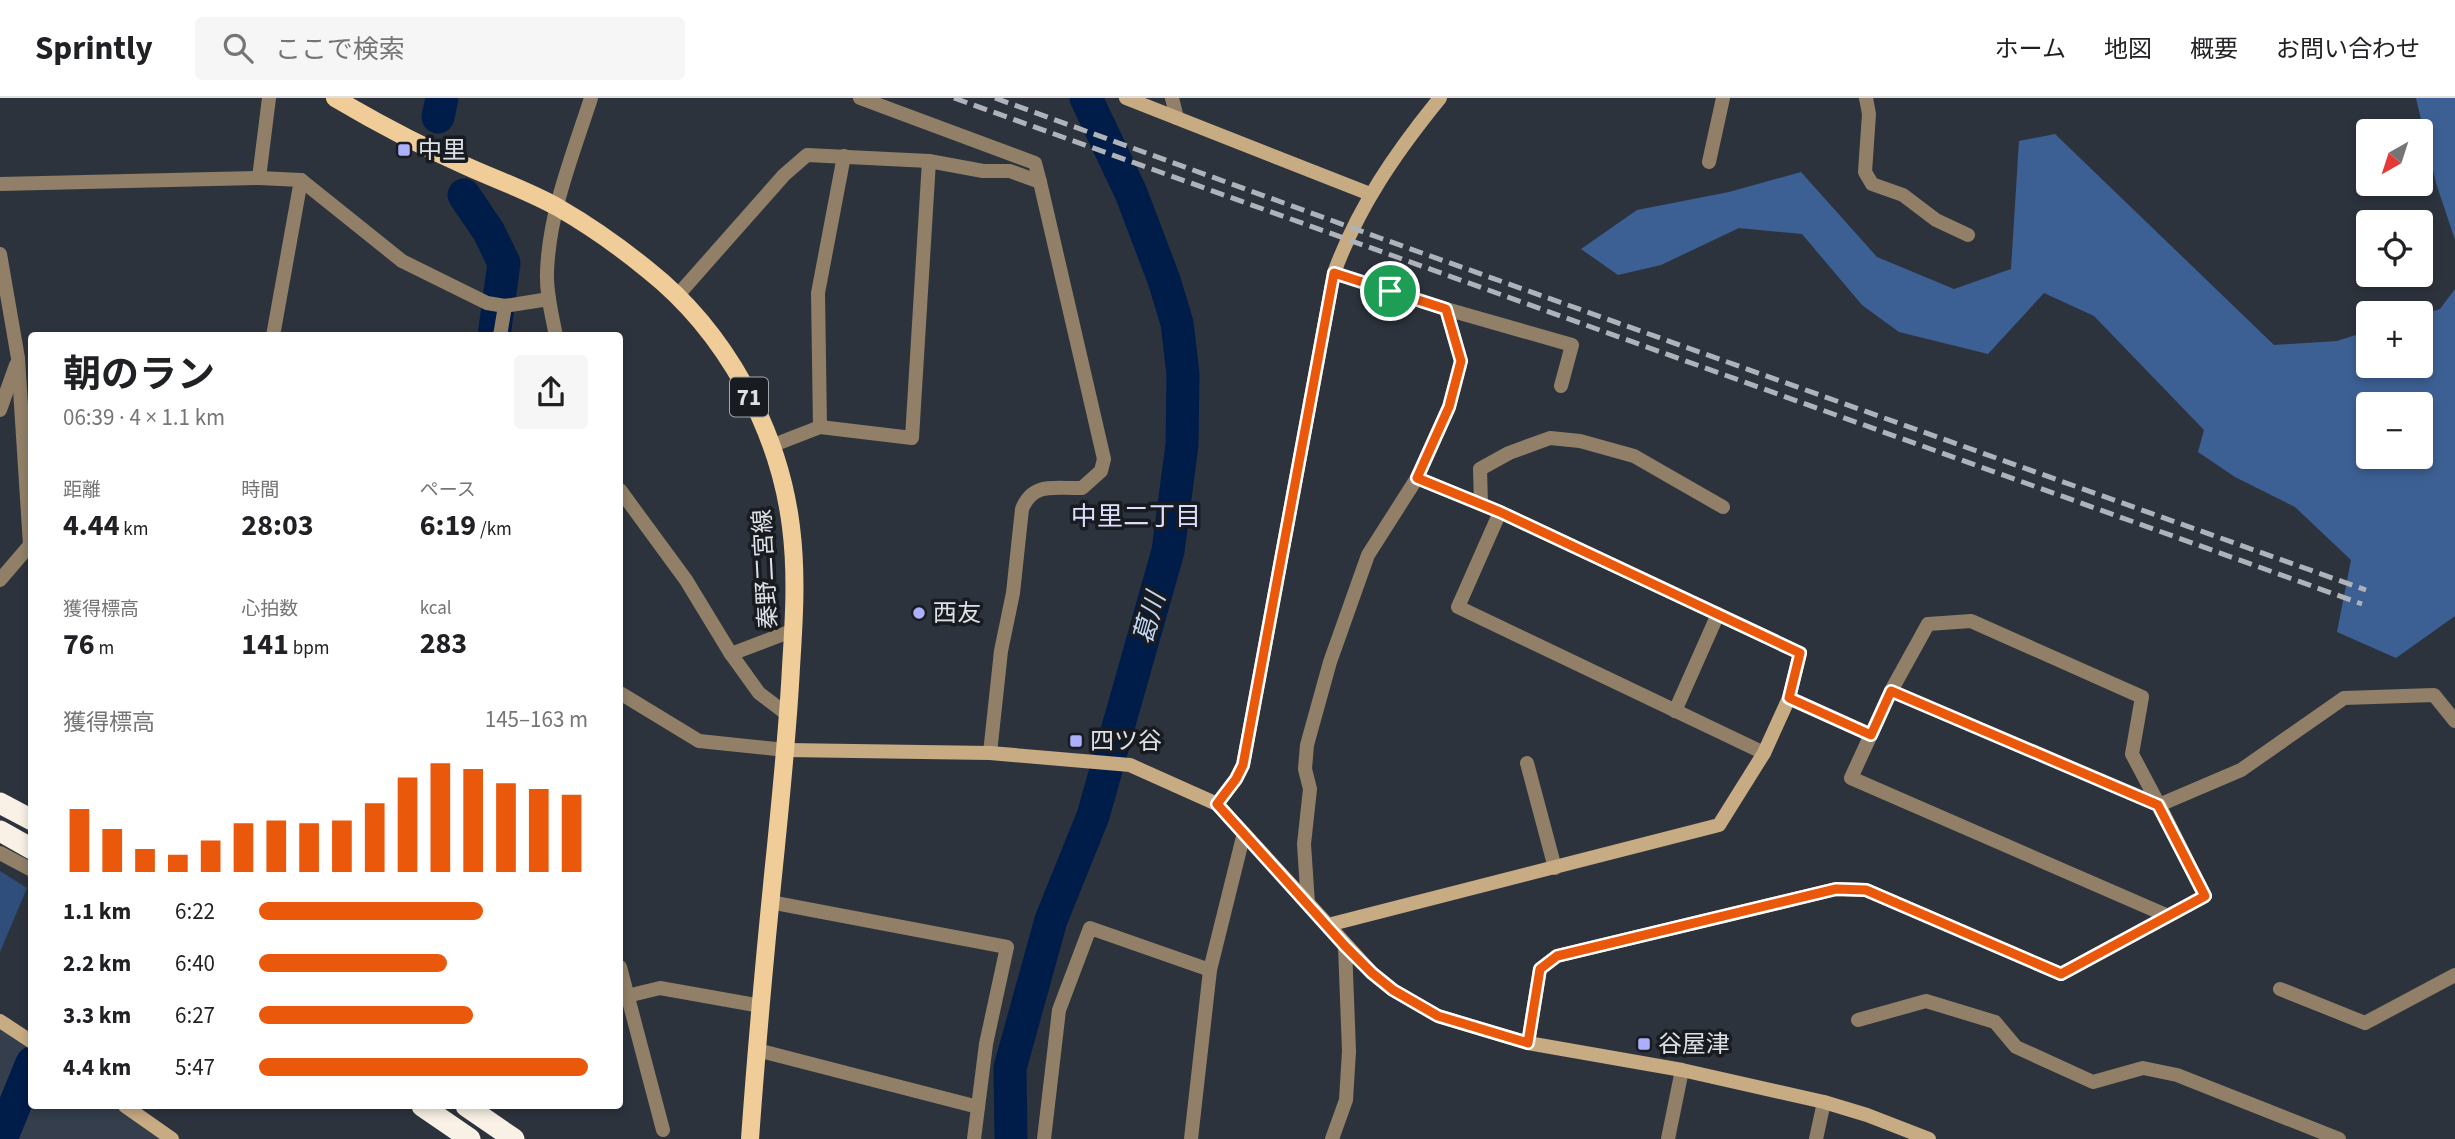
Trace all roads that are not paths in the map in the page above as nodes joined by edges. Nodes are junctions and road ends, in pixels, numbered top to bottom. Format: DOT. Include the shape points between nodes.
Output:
graph roads {
  1 [pos="269,98"];
  2 [pos="335,98"];
  3 [pos="590,98"];
  4 [pos="860,98"];
  5 [pos="1125,98"];
  6 [pos="1172,98"];
  7 [pos="1440,98"];
  8 [pos="1723,98"];
  9 [pos="1866,98"];
  10 [pos="1177,118"];
  11 [pos="844,156"];
  12 [pos="929,162"];
  13 [pos="1709,163"];
  14 [pos="259,178"];
  15 [pos="301,180"];
  16 [pos="1040,182"];
  17 [pos="0,184"];
  18 [pos="1370,194"];
  19 [pos="557,207"];
  20 [pos="1968,234"];
  21 [pos="0,254"];
  22 [pos="1334,273"];
  23 [pos="677,296"];
  24 [pos="548,299"];
  25 [pos="505,306"];
  26 [pos="1446,309"];
  27 [pos="274,332"];
  28 [pos="501,332"];
  29 [pos="555,332"];
  30 [pos="18,358"];
  31 [pos="1561,386"];
  32 [pos="0,410"];
  33 [pos="820,427"];
  34 [pos="771,446"];
  35 [pos="1417,478"];
  36 [pos="623,494"];
  37 [pos="28,502"];
  38 [pos="1481,504"];
  39 [pos="1723,507"];
  40 [pos="1500,512"];
  41 [pos="28,548"];
  42 [pos="0,580"];
  43 [pos="1718,614"];
  44 [pos="794,631"];
  45 [pos="731,654"];
  46 [pos="1891,691"];
  47 [pos="623,695"];
  48 [pos="1789,698"];
  49 [pos="1675,711"];
  50 [pos="788,715"];
  51 [pos="2455,721"];
  52 [pos="1871,735"];
  53 [pos="786,750"];
  54 [pos="990,753"];
  55 [pos="1764,753"];
  56 [pos="1527,763"];
  57 [pos="0,803"];
  58 [pos="1217,804"];
  59 [pos="2158,805"];
  60 [pos="28,818"];
  61 [pos="0,831"];
  62 [pos="1244,833"];
  63 [pos="28,847"];
  64 [pos="0,853"];
  65 [pos="28,868"];
  66 [pos="1555,868"];
  67 [pos="770,902"];
  68 [pos="1308,904"];
  69 [pos="2168,916"];
  70 [pos="1328,925"];
  71 [pos="1345,946"];
  72 [pos="1210,970"];
  73 [pos="2455,975"];
  74 [pos="623,979"];
  75 [pos="2280,989"];
  76 [pos="627,996"];
  77 [pos="761,1006"];
  78 [pos="1858,1020"];
  79 [pos="2,1022"];
  80 [pos="28,1039"];
  81 [pos="1528,1043"];
  82 [pos="757,1050"];
  83 [pos="1682,1070"];
  84 [pos="1824,1102"];
  85 [pos="978,1107"];
  86 [pos="129,1109"];
  87 [pos="426,1109"];
  88 [pos="470,1109"];
  89 [pos="663,1130"];
  90 [pos="172,1139"];
  91 [pos="470,1139"];
  92 [pos="514,1139"];
  93 [pos="750,1139"];
  94 [pos="974,1139"];
  95 [pos="1044,1139"];
  96 [pos="1191,1139"];
  97 [pos="1332,1139"];
  98 [pos="1668,1139"];
  99 [pos="1816,1139"];
  100 [pos="1929,1139"];
  101 [pos="2339,1139"];
  1 -- 14 [label="street"];
  2 -- 19 [label="main road, 秦野二宮線 / 71" via="410,140"];
  3 -- 19 [label="street"];
  4 -- 16 [label="street" via="1035,163"];
  5 -- 10 [label="street"];
  6 -- 10 [label="street"];
  7 -- 18 [label="street"];
  8 -- 13 [label="street"];
  9 -- 20 [label="street" via="1865,172 1872,184 1903,195 1936,220"];
  10 -- 18 [label="street"];
  11 -- 12 [label="street"];
  11 -- 23 [label="street" via="807,155 799,161"];
  11 -- 33 [label="street" via="818,293"];
  12 -- 16 [label="street" via="1010,171"];
  12 -- 33 [label="street" via="912,438"];
  14 -- 15 [label="street"];
  14 -- 17 [label="street"];
  15 -- 25 [label="street" via="402,261 487,303"];
  15 -- 27 [label="street"];
  16 -- 54 [label="street" via="1104,459 1101,471 1082,488 1041,489 1027,498 1022,509"];
  18 -- 22 [label="street"];
  19 -- 23 [label="main road, 秦野二宮線 / 71" via="624,251"];
  19 -- 24 [label="street" via="546,273"];
  21 -- 30 [label="street"];
  22 -- 26 [label="street"];
  22 -- 58 [label="street" via="1243,765"];
  23 -- 34 [label="main road, 秦野二宮線 / 71" via="741,379"];
  24 -- 25 [label="street"];
  24 -- 29 [label="street"];
  25 -- 28 [label="street"];
  26 -- 31 [label="street" via="1572,345"];
  26 -- 35 [label="street" via="1461,361 1449,407"];
  30 -- 32 [label="street"];
  30 -- 37 [label="street"];
  33 -- 34 [label="street"];
  34 -- 44 [label="main road, 秦野二宮線 / 71" via="791,524"];
  35 -- 38 [label="street"];
  35 -- 68 [label="street" via="1368,555 1316,707 1305,769 1310,789 1304,844"];
  36 -- 45 [label="street" via="686,580"];
  38 -- 39 [label="street" via="1480,469 1550,438 1634,456"];
  38 -- 40 [label="street"];
  40 -- 43 [label="street"];
  40 -- 49 [label="street" via="1458,607"];
  41 -- 42 [label="street"];
  43 -- 48 [label="street" via="1800,653"];
  43 -- 49 [label="street"];
  44 -- 45 [label="street"];
  44 -- 50 [label="main road, 秦野二宮線 / 71"];
  45 -- 50 [label="street" via="759,693"];
  46 -- 52 [label="street"];
  46 -- 59 [label="street"];
  46 -- 59 [label="street" via="1928,624 1971,621 2142,697 2132,754"];
  47 -- 53 [label="street" via="699,741"];
  48 -- 52 [label="street"];
  48 -- 55 [label="street"];
  49 -- 55 [label="street"];
  50 -- 53 [label="main road, 秦野二宮線 / 71"];
  51 -- 59 [label="street" via="2434,695 2344,698 2241,770"];
  52 -- 69 [label="street" via="1851,778"];
  53 -- 54 [label="street"];
  53 -- 67 [label="main road, 秦野二宮線 / 71"];
  54 -- 58 [label="street" via="1130,765"];
  55 -- 66 [label="street" via="1719,825"];
  56 -- 66 [label="street"];
  57 -- 60 [label="highway"];
  58 -- 62 [label="street"];
  59 -- 69 [label="street" via="2205,896"];
  61 -- 63 [label="highway"];
  62 -- 68 [label="street"];
  62 -- 72 [label="street"];
  64 -- 65 [label="street"];
  66 -- 70 [label="street"];
  67 -- 77 [label="main road, 秦野二宮線 / 71"];
  67 -- 85 [label="street" via="1007,947"];
  68 -- 70 [label="street"];
  69 -- 81 [label="street" via="2061,974 1866,890 1836,889 1557,956 1540,969"];
  70 -- 71 [label="street"];
  71 -- 81 [label="street" via="1393,990 1438,1016"];
  71 -- 97 [label="street" via="1346,1100"];
  72 -- 95 [label="street" via="1090,928 1059,1010"];
  72 -- 96 [label="street"];
  73 -- 75 [label="street" via="2365,1023"];
  74 -- 76 [label="street"];
  76 -- 77 [label="street" via="660,988"];
  76 -- 89 [label="street"];
  77 -- 82 [label="main road, 秦野二宮線 / 71"];
  78 -- 101 [label="street" via="1926,1001 1995,1023 2016,1047 2093,1082 2143,1068 2165,1073"];
  79 -- 80 [label="street"];
  81 -- 83 [label="street"];
  82 -- 85 [label="street"];
  82 -- 93 [label="main road, 秦野二宮線 / 71"];
  83 -- 84 [label="street"];
  83 -- 98 [label="street"];
  84 -- 99 [label="street"];
  84 -- 100 [label="street"];
  85 -- 94 [label="street"];
  86 -- 90 [label="street"];
  87 -- 91 [label="highway"];
  88 -- 92 [label="highway"];
}
